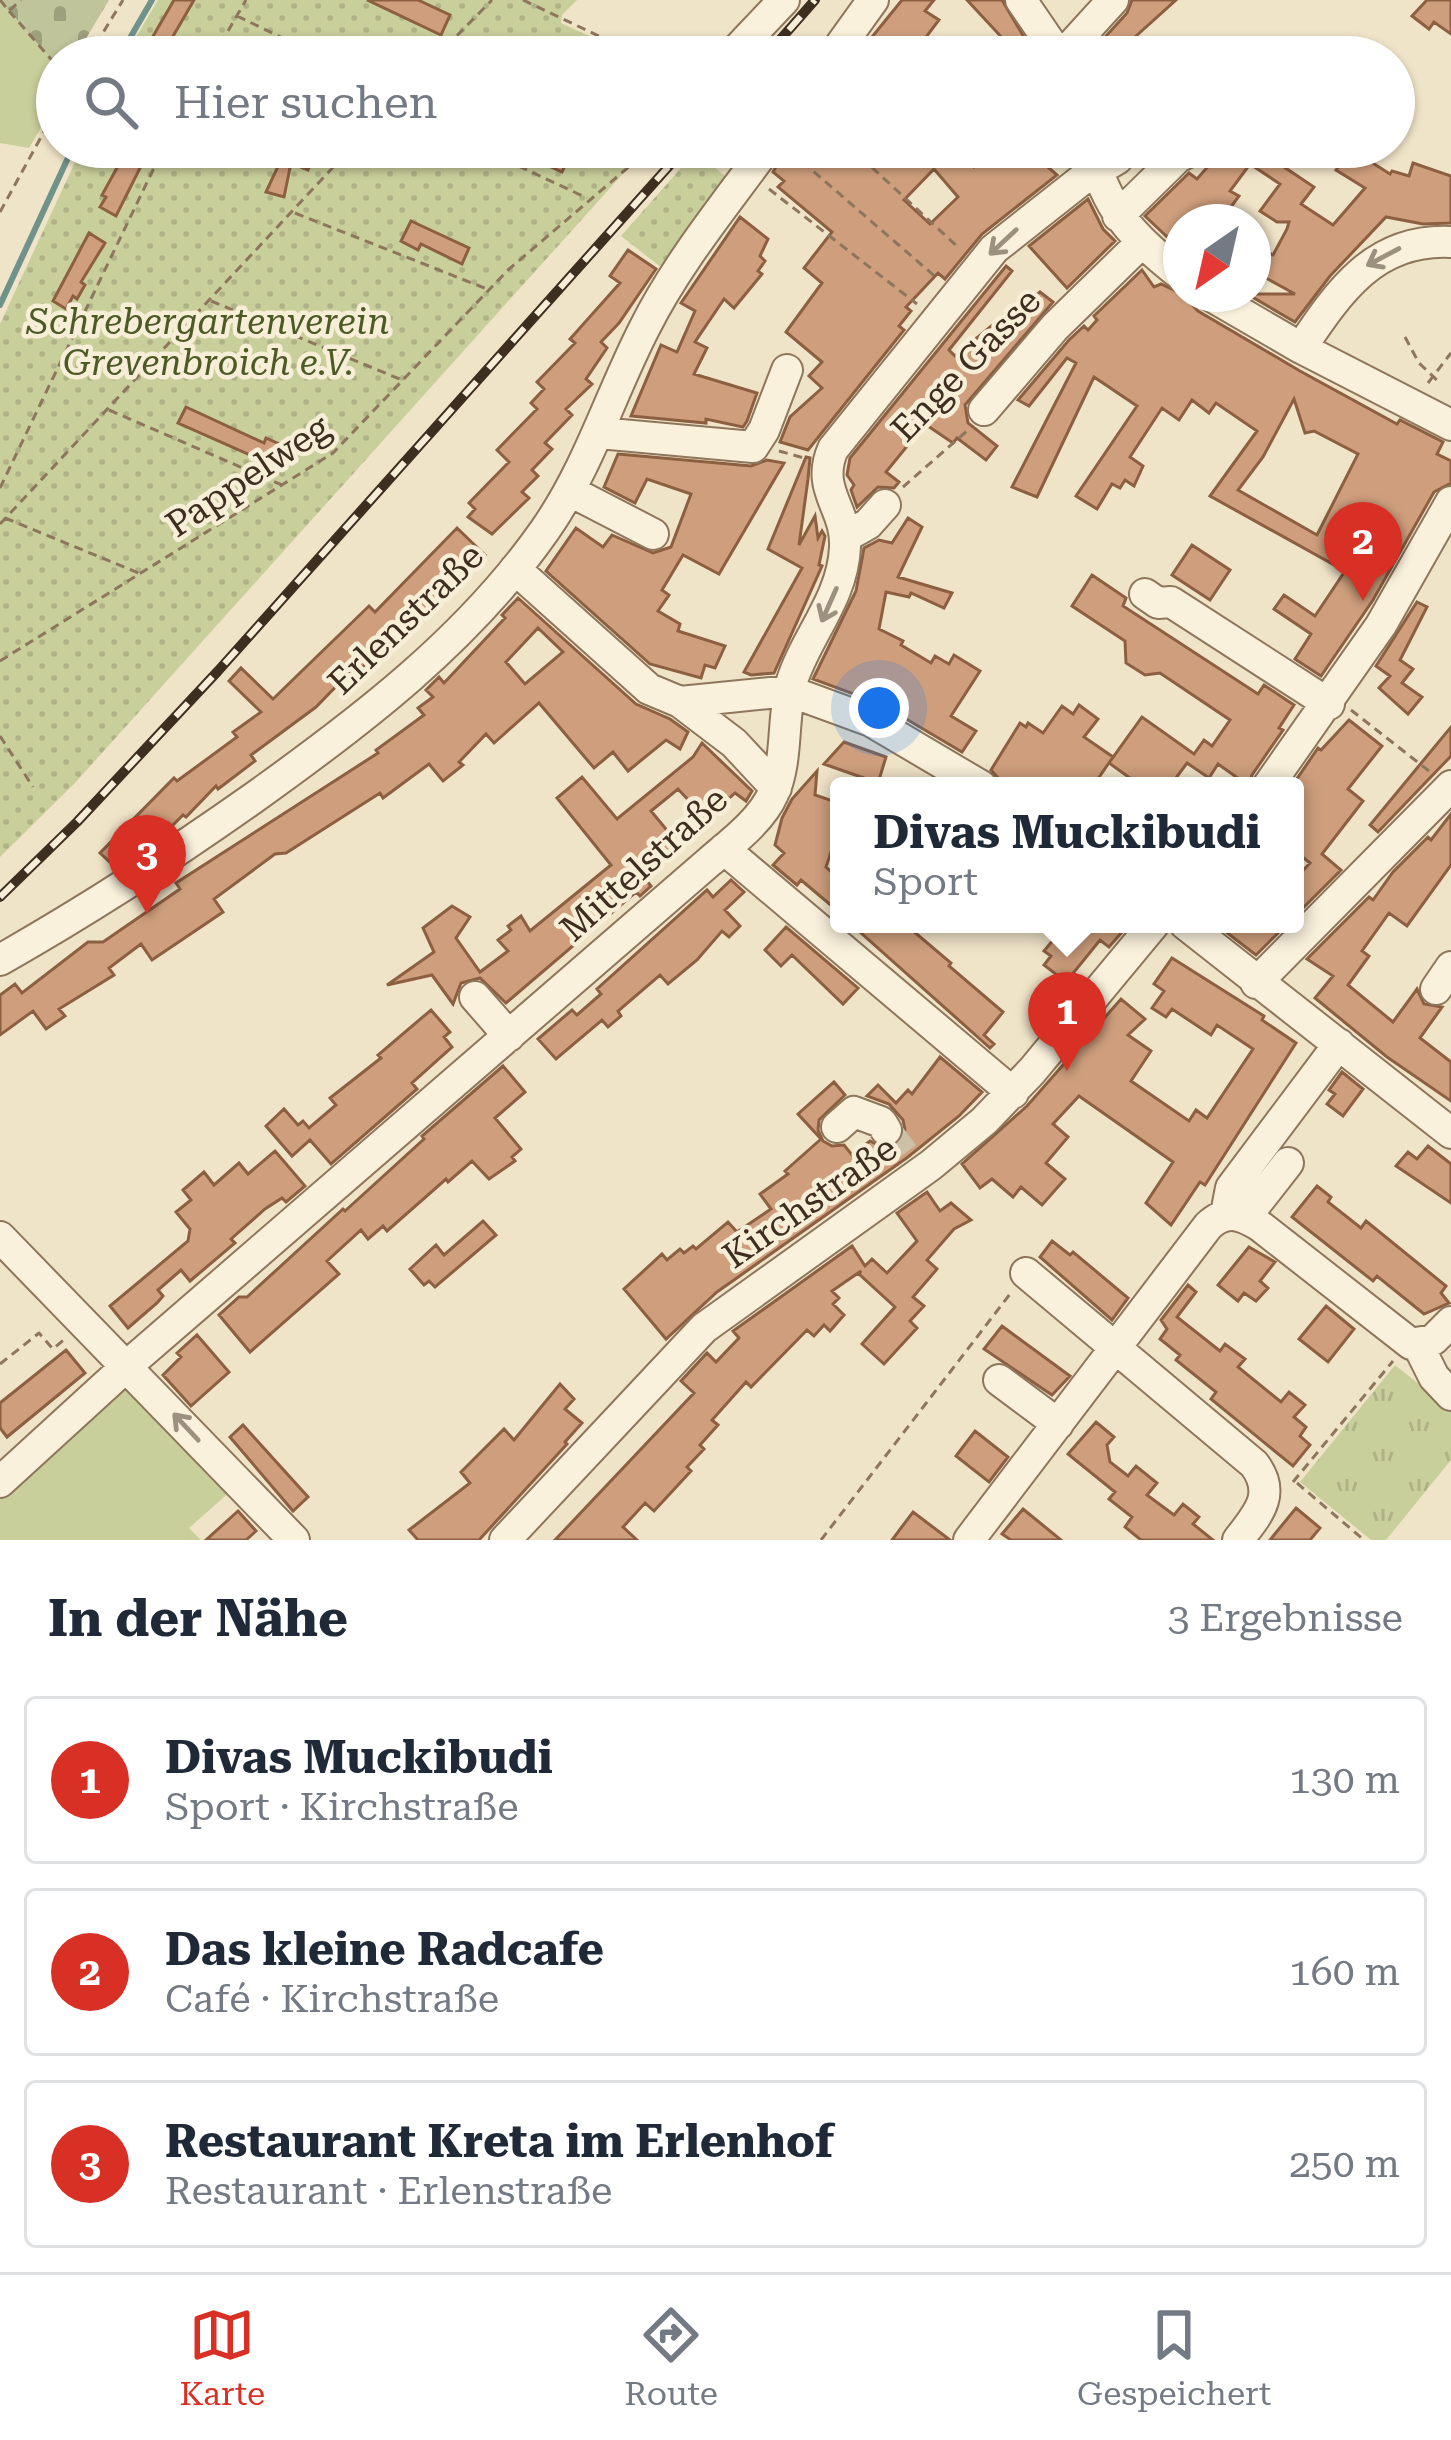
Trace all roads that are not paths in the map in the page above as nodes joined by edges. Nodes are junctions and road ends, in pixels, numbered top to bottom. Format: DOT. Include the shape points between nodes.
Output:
graph roads {
  1 [pos="784,0"];
  2 [pos="873,0"];
  3 [pos="1022,0"];
  4 [pos="1113,0"];
  5 [pos="750,36"];
  6 [pos="847,36"];
  7 [pos="1047,36"];
  8 [pos="1080,36"];
  9 [pos="752,168"];
  10 [pos="1096,168"];
  11 [pos="1114,168"];
  12 [pos="1167,168"];
  13 [pos="1118,216"];
  14 [pos="1451,242"];
  15 [pos="1141,243"];
  16 [pos="1163,261"];
  17 [pos="1239,312"];
  18 [pos="1301,348"];
  19 [pos="787,370"];
  20 [pos="984,410"];
  21 [pos="1451,425"];
  22 [pos="599,434"];
  23 [pos="570,491"];
  24 [pos="1451,502"];
  25 [pos="885,505"];
  26 [pos="653,534"];
  27 [pos="845,537"];
  28 [pos="515,569"];
  29 [pos="1145,594"];
  30 [pos="789,691"];
  31 [pos="680,702"];
  32 [pos="1329,704"];
  33 [pos="966,777"];
  34 [pos="1275,777"];
  35 [pos="1443,781"];
  36 [pos="776,788"];
  37 [pos="724,849"];
  38 [pos="1304,931"];
  39 [pos="1146,933"];
  40 [pos="1196,933"];
  41 [pos="1302,933"];
  42 [pos="0,960"];
  43 [pos="1256,983"];
  44 [pos="476,997"];
  45 [pos="508,1036"];
  46 [pos="1339,1044"];
  47 [pos="1013,1093"];
  48 [pos="837,1127"];
  49 [pos="886,1130"];
  50 [pos="1451,1133"];
  51 [pos="1288,1163"];
  52 [pos="1236,1216"];
  53 [pos="0,1237"];
  54 [pos="1026,1273"];
  55 [pos="1451,1322"];
  56 [pos="1418,1346"];
  57 [pos="1115,1349"];
  58 [pos="128,1365"];
  59 [pos="999,1380"];
  60 [pos="1451,1395"];
  61 [pos="1058,1424"];
  62 [pos="0,1482"];
  63 [pos="294,1540"];
  64 [pos="505,1540"];
  65 [pos="969,1540"];
  66 [pos="1238,1540"];
  1 -- 5 [label="street"];
  2 -- 6 [label="street"];
  3 -- 7 [label="street"];
  4 -- 8 [label="street"];
  9 -- 22 [label="street, Erlenstraße" via="654,310"];
  10 -- 27 [label="street, Mittelstraße, one-way" via="978,267 838,441 827,486"];
  11 -- 13 [label="street"];
  12 -- 13 [label="street"];
  13 -- 15 [label="street"];
  14 -- 18 [label="street, one-way" via="1410,244 1360,271"];
  15 -- 16 [label="street"];
  15 -- 20 [label="street, Enge Gasse"];
  17 -- 18 [label="street"];
  18 -- 21 [label="street"];
  19 -- 22 [label="street" via="753,447"];
  22 -- 23 [label="street, Erlenstraße"];
  23 -- 26 [label="street"];
  23 -- 28 [label="street, Erlenstraße"];
  24 -- 32 [label="street"];
  25 -- 27 [label="street"];
  27 -- 30 [label="street, Mittelstraße, one-way" via="836,589"];
  28 -- 31 [label="street" via="649,689"];
  28 -- 42 [label="street, Erlenstraße" via="452,639 332,742 154,867"];
  29 -- 32 [label="street" via="1171,602"];
  30 -- 31 [label="street"];
  30 -- 33 [label="street" via="872,722"];
  30 -- 36 [label="street, Mittelstraße"];
  31 -- 36 [label="street"];
  32 -- 34 [label="street"];
  35 -- 38 [label="street"];
  36 -- 37 [label="street, Mittelstraße"];
  37 -- 45 [label="street, Mittelstraße"];
  37 -- 47 [label="street"];
  39 -- 47 [label="street, Kirchstraße"];
  40 -- 43 [label="street"];
  41 -- 43 [label="street"];
  43 -- 46 [label="street"];
  44 -- 45 [label="street"];
  45 -- 58 [label="street, Mittelstraße"];
  46 -- 50 [label="street"];
  46 -- 52 [label="street" via="1231,1187"];
  47 -- 64 [label="street, Kirchstraße" via="954,1148 913,1166 704,1328"];
  48 -- 49 [label="street" via="854,1112"];
  51 -- 52 [label="street"];
  52 -- 56 [label="street"];
  52 -- 57 [label="street" via="1208,1226"];
  53 -- 58 [label="street"];
  54 -- 57 [label="street"];
  55 -- 56 [label="street"];
  56 -- 60 [label="street"];
  57 -- 61 [label="street"];
  57 -- 66 [label="street" via="1282,1484"];
  58 -- 62 [label="street, Mittelstraße"];
  63 -- 58 [label="street, one-way"];
  59 -- 61 [label="street"];
  61 -- 65 [label="street"];
}
